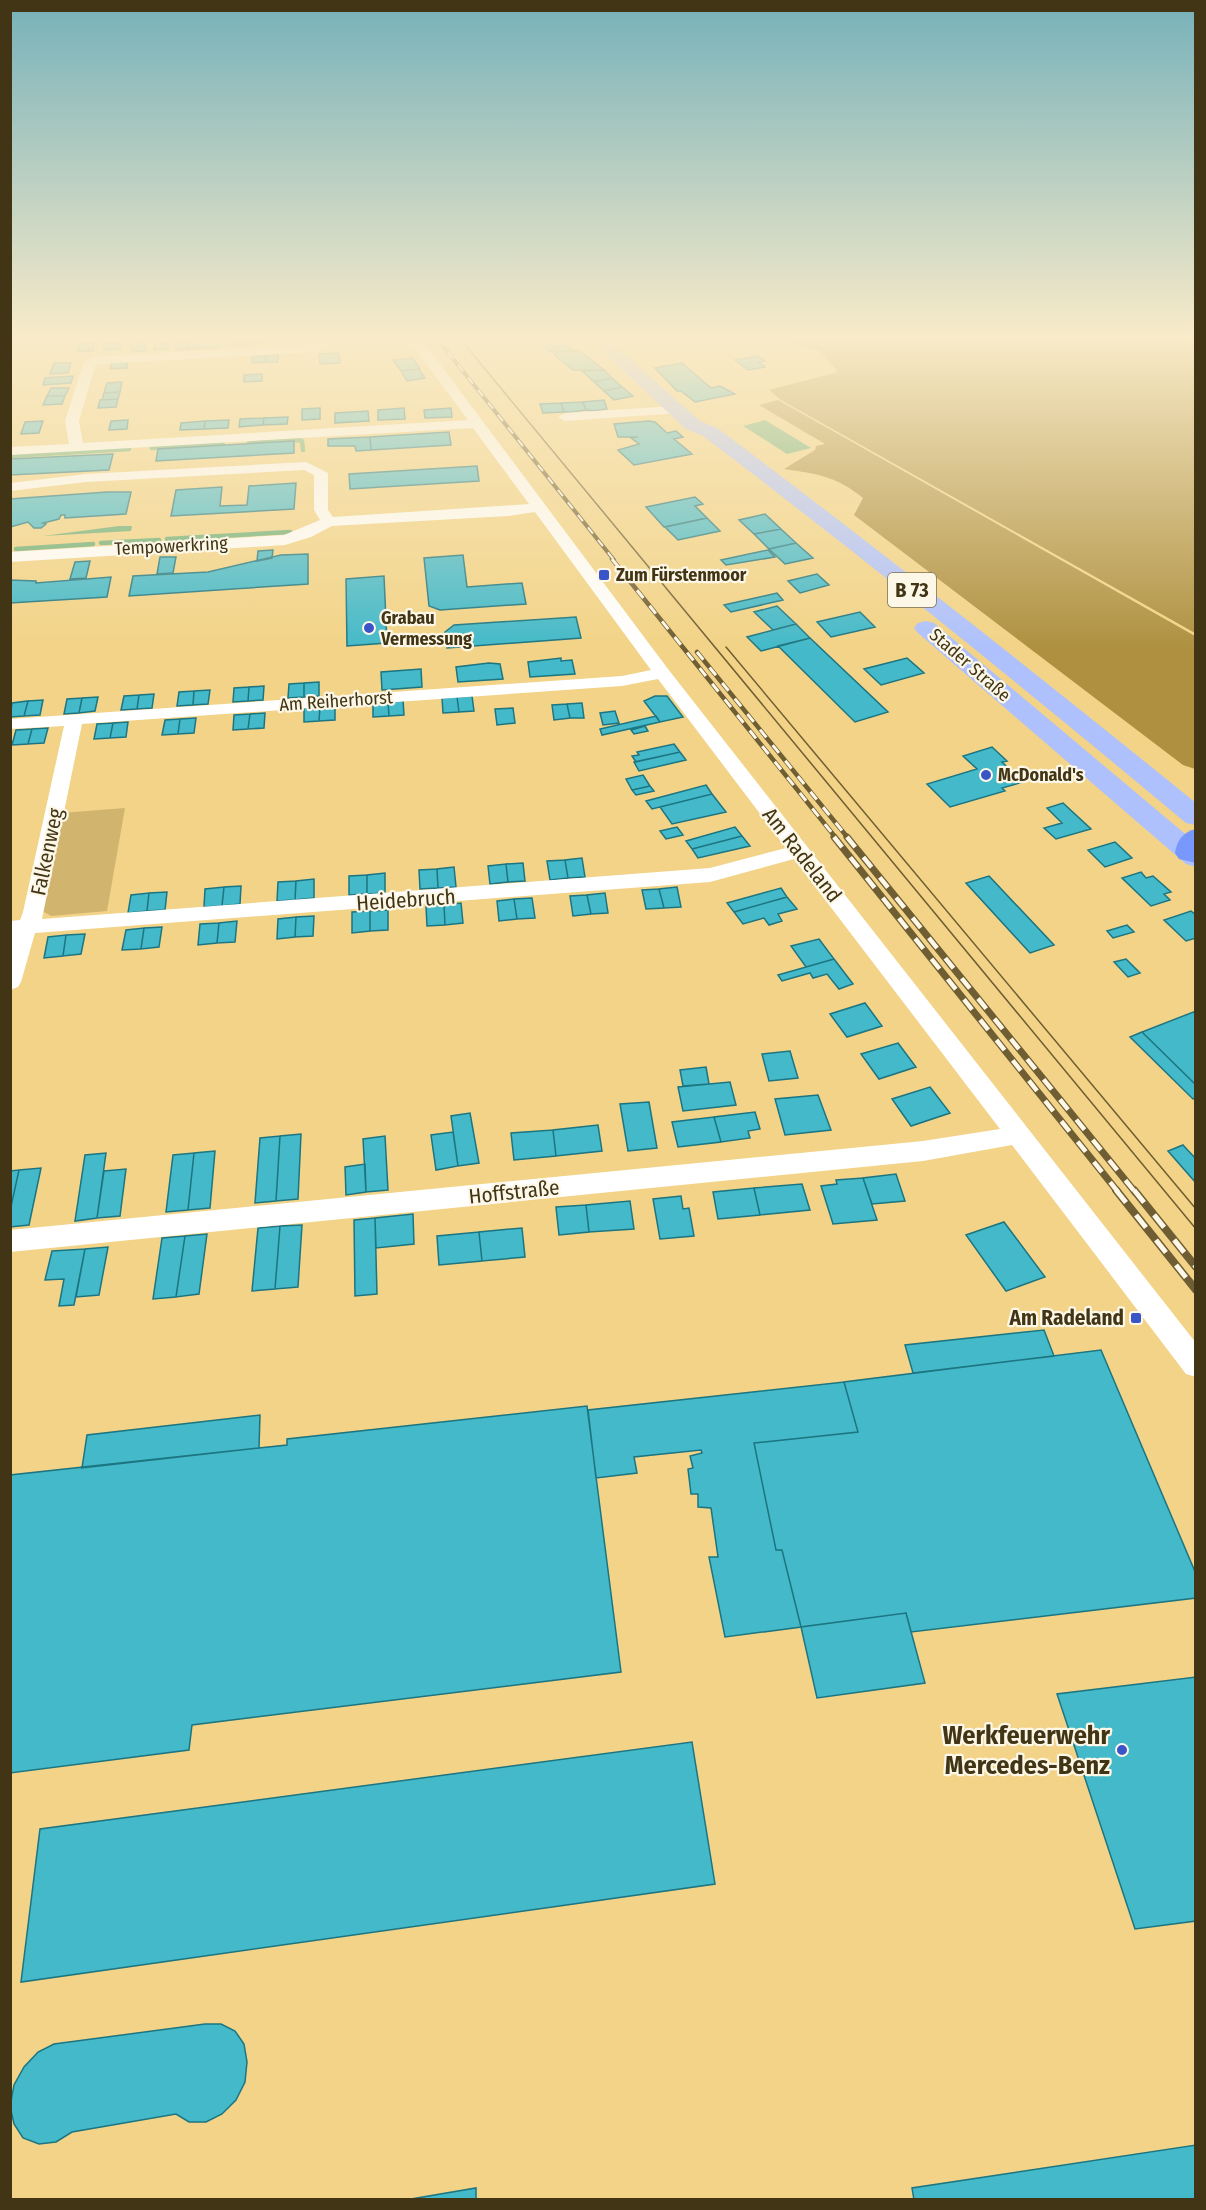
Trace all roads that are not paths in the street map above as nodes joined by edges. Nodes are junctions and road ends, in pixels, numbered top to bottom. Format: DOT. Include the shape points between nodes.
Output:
graph roads {
  1 [pos="76,443"];
  2 [pos="149,443"];
  3 [pos="492,443"];
  4 [pos="707,443"];
  5 [pos="725,443"];
  6 [pos="77,447"];
  7 [pos="10,451"];
  8 [pos="10,487"];
  9 [pos="538,507"];
  10 [pos="329,522"];
  11 [pos="10,556"];
  12 [pos="662,673"];
  13 [pos="74,719"];
  14 [pos="10,724"];
  15 [pos="1196,817"];
  16 [pos="799,850"];
  17 [pos="1194,850"];
  18 [pos="19,928"];
  19 [pos="10,982"];
  20 [pos="1017,1135"];
  21 [pos="10,1241"];
  22 [pos="1196,1365"];
  1 -- 6 [label="street"];
  2 -- 6 [label="street"];
  3 -- 9 [label="street, Am Radeland"];
  4 -- 17 [label="main road, Stader Straße / B 73"];
  5 -- 15 [label="main road, Stader Straße / B 73" via="1129,760"];
  6 -- 7 [label="street"];
  8 -- 10 [label="street" via="86,478 306,466 321,473 321,510"];
  9 -- 10 [label="street, Tempowerkring"];
  9 -- 12 [label="street, Am Radeland"];
  10 -- 11 [label="street, Tempowerkring" via="285,540"];
  12 -- 13 [label="street, Am Reiherhorst" via="622,681"];
  12 -- 16 [label="street, Am Radeland"];
  13 -- 14 [label="street, Am Reiherhorst"];
  13 -- 18 [label="street, Falkenweg" via="34,912"];
  16 -- 18 [label="street, Heidebruch" via="710,875"];
  16 -- 20 [label="street, Am Radeland"];
  18 -- 19 [label="street, Falkenweg"];
  20 -- 21 [label="street, Hoffstraße" via="923,1151"];
  20 -- 22 [label="street, Am Radeland"];
}
